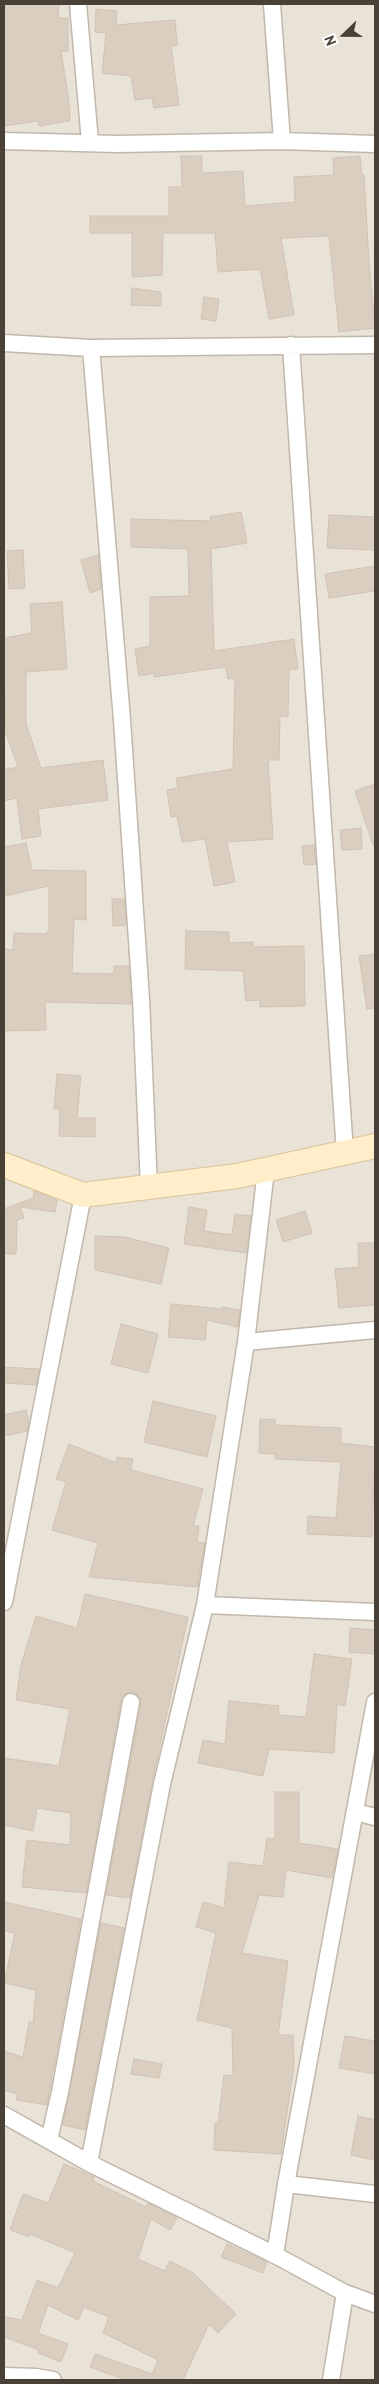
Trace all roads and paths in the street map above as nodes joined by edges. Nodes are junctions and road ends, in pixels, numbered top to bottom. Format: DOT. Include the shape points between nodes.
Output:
graph roads {
  1 [pos="78,4"];
  2 [pos="272,4"];
  3 [pos="282,140"];
  4 [pos="4,141"];
  5 [pos="90,142"];
  6 [pos="375,144"];
  7 [pos="4,344"];
  8 [pos="291,345"];
  9 [pos="375,345"];
  10 [pos="91,348"];
  11 [pos="375,1146"];
  12 [pos="345,1153"];
  13 [pos="4,1165"];
  14 [pos="266,1170"];
  15 [pos="149,1188"];
  16 [pos="83,1195"];
  17 [pos="375,1330"];
  18 [pos="246,1342"];
  19 [pos="4,1602"];
  20 [pos="205,1606"];
  21 [pos="375,1612"];
  22 [pos="132,1702"];
  23 [pos="375,1702"];
  24 [pos="355,1812"];
  25 [pos="375,1817"];
  26 [pos="4,2115"];
  27 [pos="49,2140"];
  28 [pos="89,2163"];
  29 [pos="286,2184"];
  30 [pos="375,2194"];
  31 [pos="275,2255"];
  32 [pos="345,2293"];
  33 [pos="375,2304"];
  34 [pos="4,2376"];
  35 [pos="53,2380"];
  36 [pos="331,2380"];
  1 -- 5 [label="street"];
  2 -- 3 [label="street"];
  3 -- 5 [label="street"];
  3 -- 6 [label="street"];
  4 -- 5 [label="street"];
  7 -- 10 [label="street"];
  8 -- 9 [label="street"];
  8 -- 10 [label="street"];
  8 -- 12 [label="street"];
  10 -- 15 [label="street" via="122,720"];
  11 -- 12 [label="street"];
  12 -- 14 [label="street"];
  13 -- 16 [label="street"];
  14 -- 15 [label="street"];
  14 -- 18 [label="street"];
  15 -- 16 [label="street"];
  16 -- 19 [label="street"];
  17 -- 18 [label="street"];
  18 -- 20 [label="street"];
  20 -- 21 [label="street"];
  20 -- 28 [label="street" via="162,1784"];
  22 -- 27 [label="street"];
  23 -- 24 [label="street"];
  24 -- 25 [label="street"];
  24 -- 29 [label="street"];
  26 -- 27 [label="street"];
  27 -- 28 [label="street"];
  28 -- 31 [label="street"];
  29 -- 30 [label="street"];
  29 -- 31 [label="street"];
  31 -- 32 [label="street"];
  32 -- 33 [label="street"];
  32 -- 36 [label="street"];
  34 -- 35 [label="street"];
}
